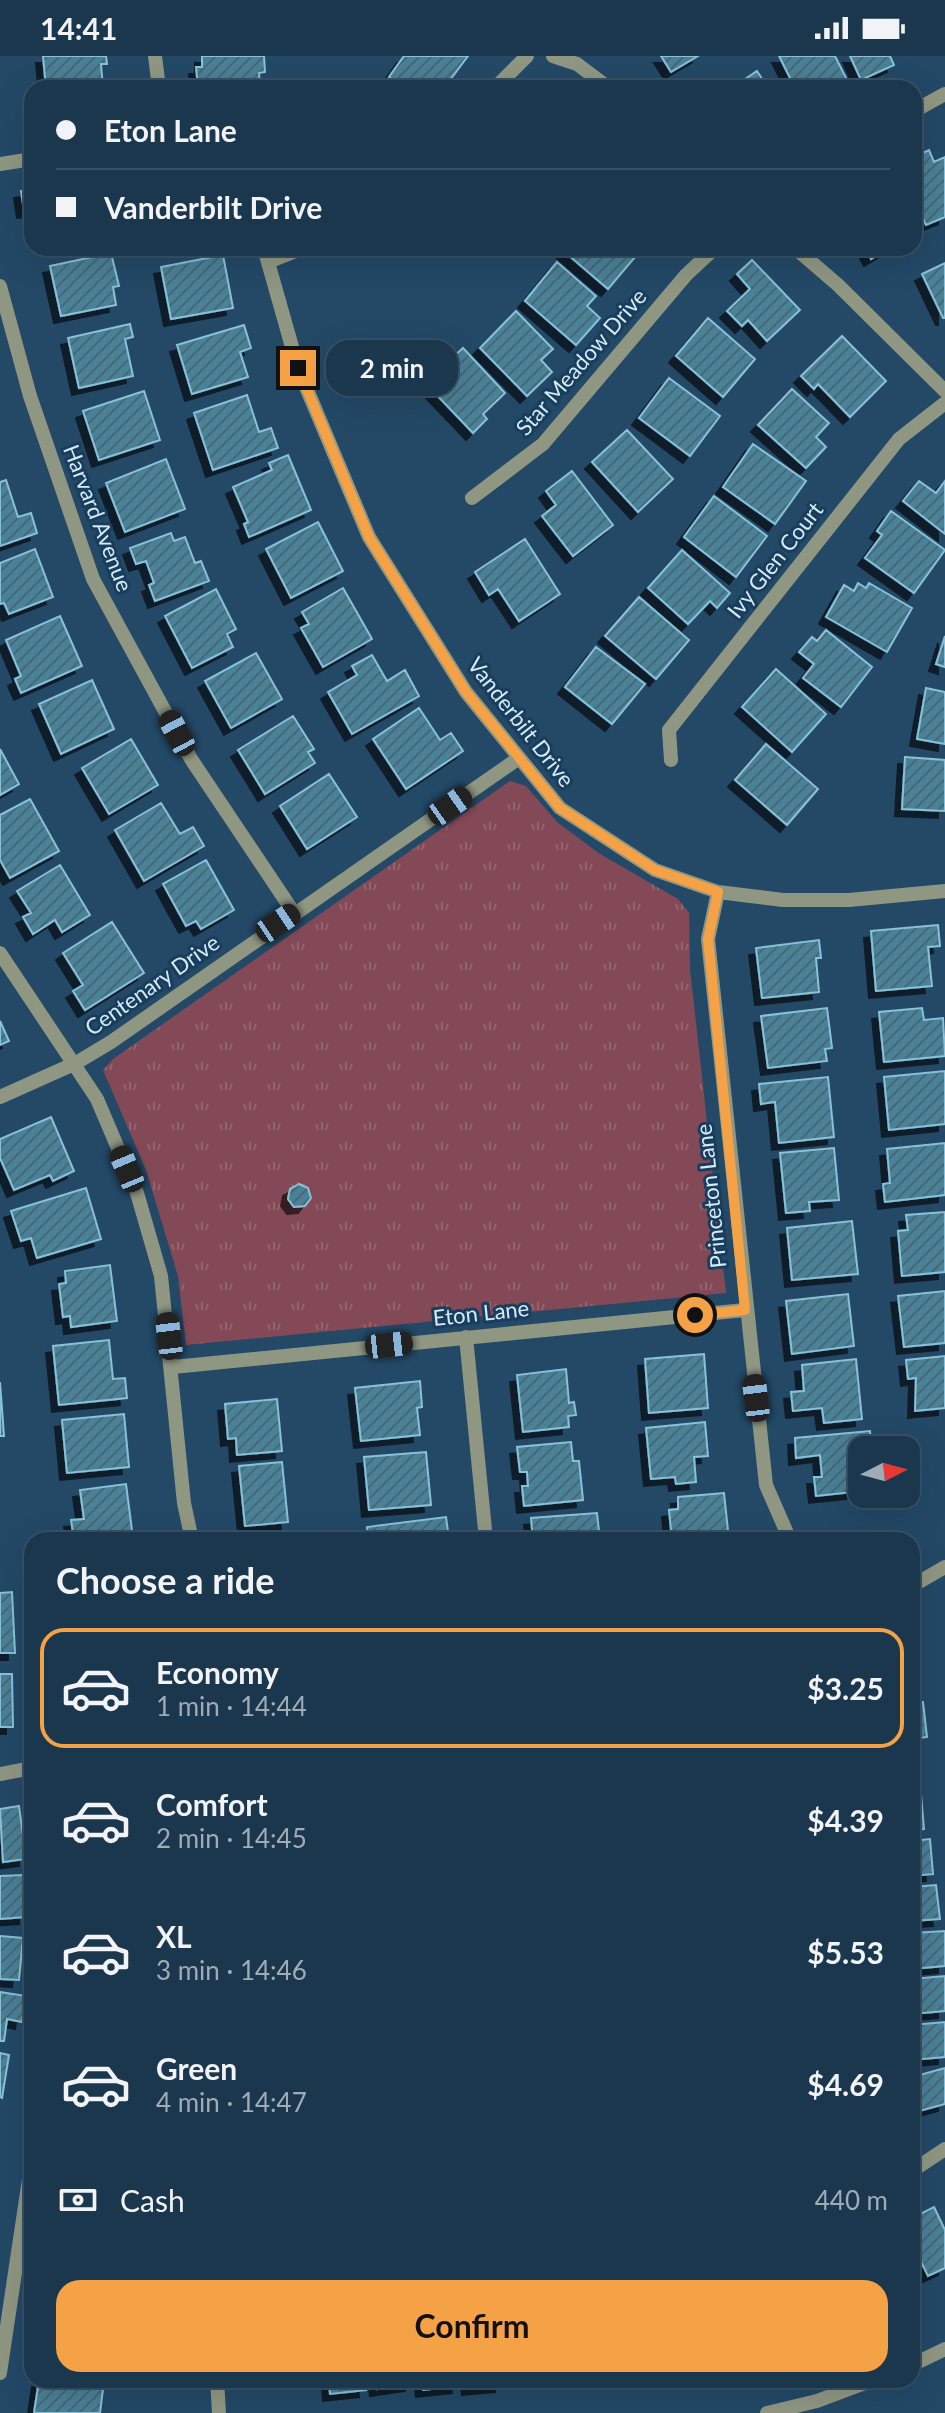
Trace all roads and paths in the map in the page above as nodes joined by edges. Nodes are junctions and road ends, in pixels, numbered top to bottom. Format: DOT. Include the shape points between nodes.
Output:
graph roads {
  1 [pos="155,56"];
  2 [pos="527,56"];
  3 [pos="553,56"];
  4 [pos="158,80"];
  5 [pos="503,80"];
  6 [pos="598,80"];
  7 [pos="945,94"];
  8 [pos="922,107"];
  9 [pos="24,160"];
  10 [pos="0,164"];
  11 [pos="266,256"];
  12 [pos="706,256"];
  13 [pos="804,256"];
  14 [pos="0,286"];
  15 [pos="945,391"];
  16 [pos="945,403"];
  17 [pos="472,498"];
  18 [pos="519,758"];
  19 [pos="671,760"];
  20 [pos="945,891"];
  21 [pos="718,892"];
  22 [pos="294,913"];
  23 [pos="0,953"];
  24 [pos="76,1063"];
  25 [pos="0,1097"];
  26 [pos="745,1310"];
  27 [pos="466,1337"];
  28 [pos="173,1367"];
  29 [pos="190,1532"];
  30 [pos="485,1532"];
  31 [pos="787,1532"];
  32 [pos="945,1567"];
  33 [pos="920,1581"];
  34 [pos="24,1770"];
  35 [pos="0,1774"];
  36 [pos="945,2149"];
  37 [pos="920,2166"];
  38 [pos="24,2212"];
  39 [pos="945,2349"];
  40 [pos="920,2361"];
  41 [pos="0,2373"];
  42 [pos="217,2388"];
  43 [pos="852,2388"];
  44 [pos="219,2413"];
  45 [pos="767,2413"];
  1 -- 4 [label="street"];
  2 -- 5 [label="street"];
  3 -- 6 [label="street" via="577,64"];
  7 -- 8 [label="street"];
  9 -- 10 [label="street"];
  11 -- 18 [label="street, Vanderbilt Drive" via="298,368 369,537 466,692"];
  12 -- 17 [label="street, Star Meadow Drive" via="543,444"];
  13 -- 15 [label="street"];
  14 -- 22 [label="street, Harvard Avenue" via="30,396 93,579 191,759"];
  16 -- 19 [label="street, Ivy Glen Court" via="899,439 669,730"];
  18 -- 21 [label="street, Vanderbilt Drive" via="560,808 655,870"];
  18 -- 22 [label="street, Centenary Drive"];
  20 -- 21 [label="street, Vanderbilt Drive" via="849,900 783,900"];
  21 -- 26 [label="street, Princeton Lane" via="708,939"];
  22 -- 24 [label="street, Centenary Drive"];
  23 -- 24 [label="street"];
  24 -- 25 [label="street, Centenary Drive"];
  24 -- 28 [label="street" via="137,1193 161,1276"];
  26 -- 27 [label="street, Eton Lane"];
  26 -- 31 [label="street, Princeton Lane" via="766,1485"];
  27 -- 28 [label="street, Eton Lane"];
  27 -- 30 [label="street"];
  28 -- 29 [label="street"];
  32 -- 33 [label="street"];
  34 -- 35 [label="street"];
  36 -- 37 [label="street"];
  38 -- 41 [label="street"];
  39 -- 40 [label="street"];
  42 -- 44 [label="street"];
  43 -- 45 [label="street"];
}
